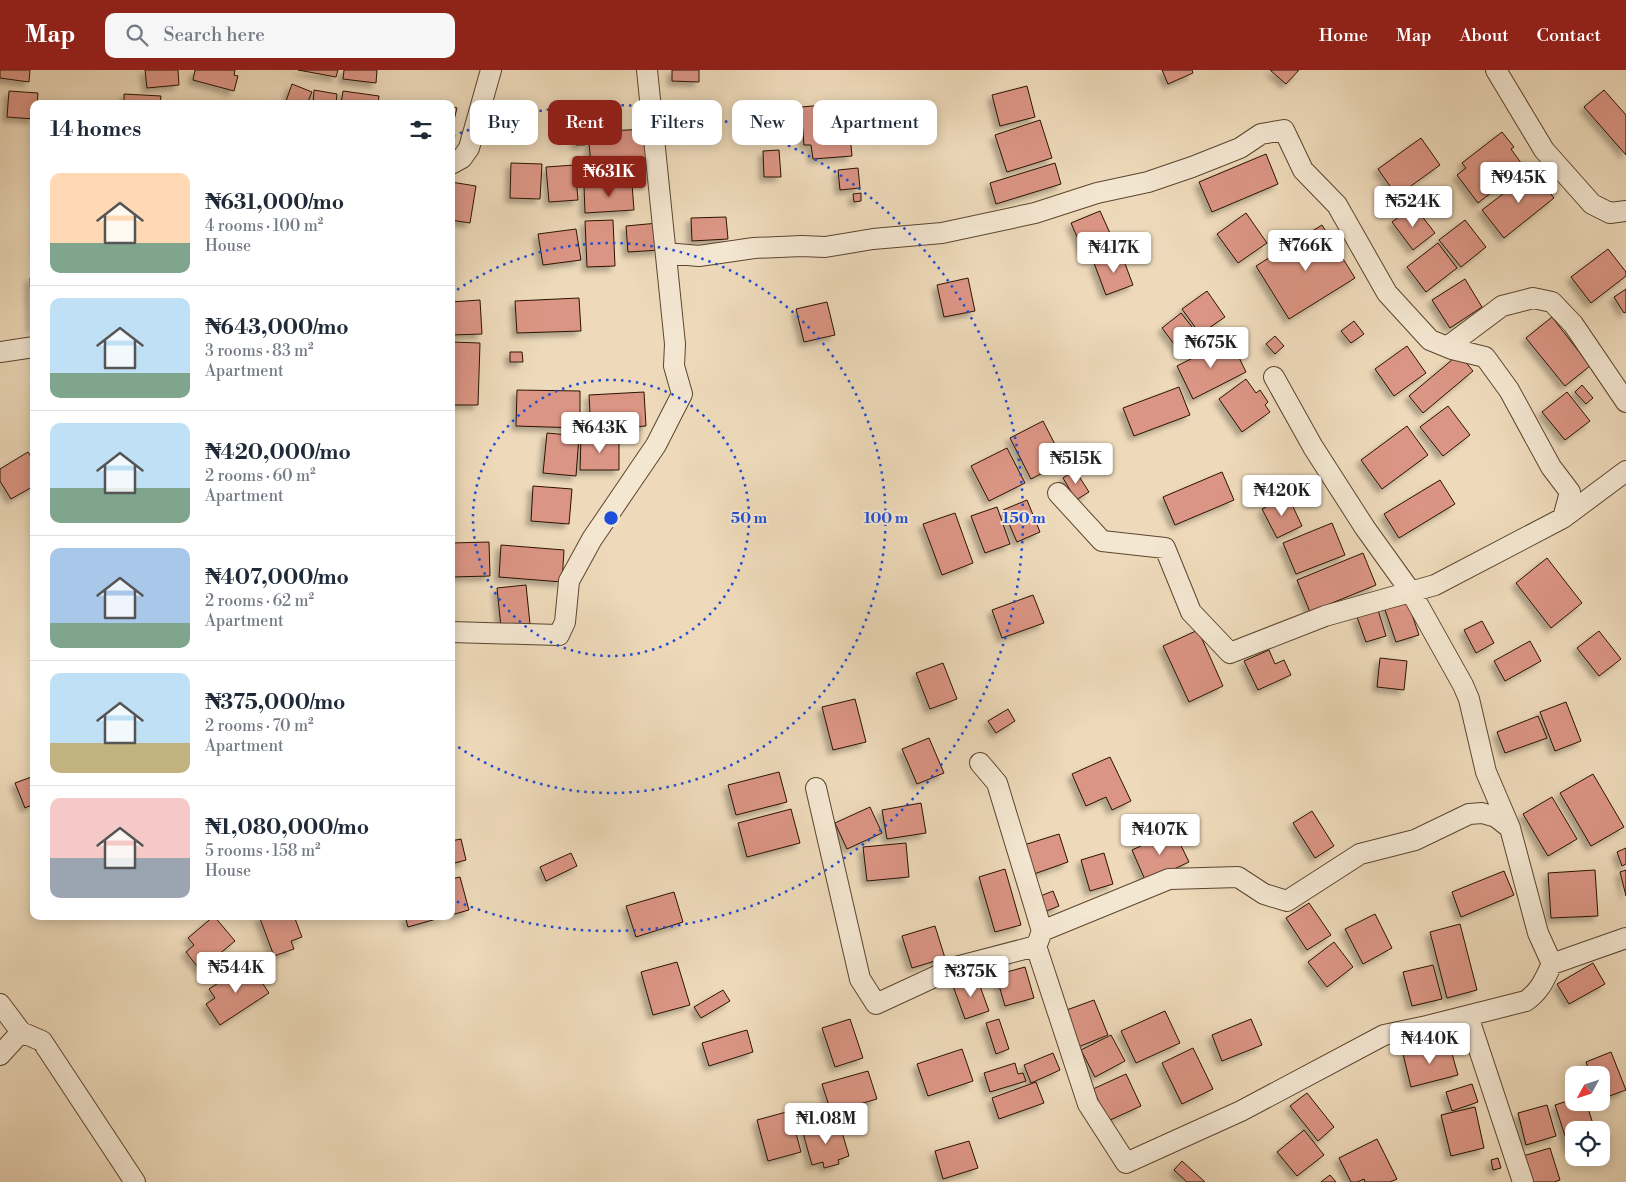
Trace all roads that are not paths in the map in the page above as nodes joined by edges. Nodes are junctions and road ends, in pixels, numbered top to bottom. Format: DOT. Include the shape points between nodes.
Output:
graph roads {
  1 [pos="491,70"];
  2 [pos="647,70"];
  3 [pos="1496,70"];
  4 [pos="455,162"];
  5 [pos="1626,211"];
  6 [pos="666,253"];
  7 [pos="1446,347"];
  8 [pos="30,348"];
  9 [pos="0,352"];
  10 [pos="1274,377"];
  11 [pos="1626,402"];
  12 [pos="1626,471"];
  13 [pos="1058,492"];
  14 [pos="1563,518"];
  15 [pos="1411,592"];
  16 [pos="455,632"];
  17 [pos="980,763"];
  18 [pos="816,788"];
  19 [pos="1510,828"];
  20 [pos="1039,938"];
  21 [pos="1626,938"];
  22 [pos="1552,964"];
  23 [pos="0,1004"];
  24 [pos="1468,1016"];
  25 [pos="21,1032"];
  26 [pos="0,1055"];
  27 [pos="135,1182"];
  28 [pos="1523,1182"];
  1 -- 4 [label="street" via="469,148"];
  2 -- 6 [label="street"];
  3 -- 5 [label="street" via="1544,150 1592,204 1610,213"];
  6 -- 7 [label="street" via="699,256 754,248 825,247 942,232 1036,214 1097,193 1148,182 1240,148 1261,134 1284,130 1303,170 1337,205 1387,293 1430,340"];
  6 -- 16 [label="street" via="675,344 674,366 682,394 656,445 592,539 569,581 565,622 559,635"];
  7 -- 11 [label="street" via="1502,306 1533,298 1552,302 1573,324"];
  7 -- 14 [label="street" via="1485,357 1509,390 1551,467 1570,492"];
  8 -- 9 [label="street"];
  10 -- 15 [label="street" via="1313,447"];
  12 -- 14 [label="street"];
  13 -- 15 [label="street" via="1102,542 1164,548 1191,612 1230,653 1325,616"];
  14 -- 15 [label="street" via="1434,585"];
  15 -- 19 [label="street" via="1463,685 1486,772"];
  17 -- 20 [label="street" via="997,783"];
  18 -- 20 [label="street" via="860,979 876,1004 956,967"];
  19 -- 20 [label="street" via="1496,817 1469,814 1415,840 1360,854 1287,901 1264,894 1238,877 1169,879"];
  19 -- 22 [label="street" via="1538,934"];
  20 -- 24 [label="street" via="1088,1104 1126,1163 1242,1110 1384,1035"];
  21 -- 22 [label="street"];
  22 -- 24 [label="street" via="1537,993 1526,1001"];
  23 -- 25 [label="street"];
  24 -- 28 [label="street"];
  25 -- 26 [label="street"];
  25 -- 27 [label="street" via="42,1041"];
}
